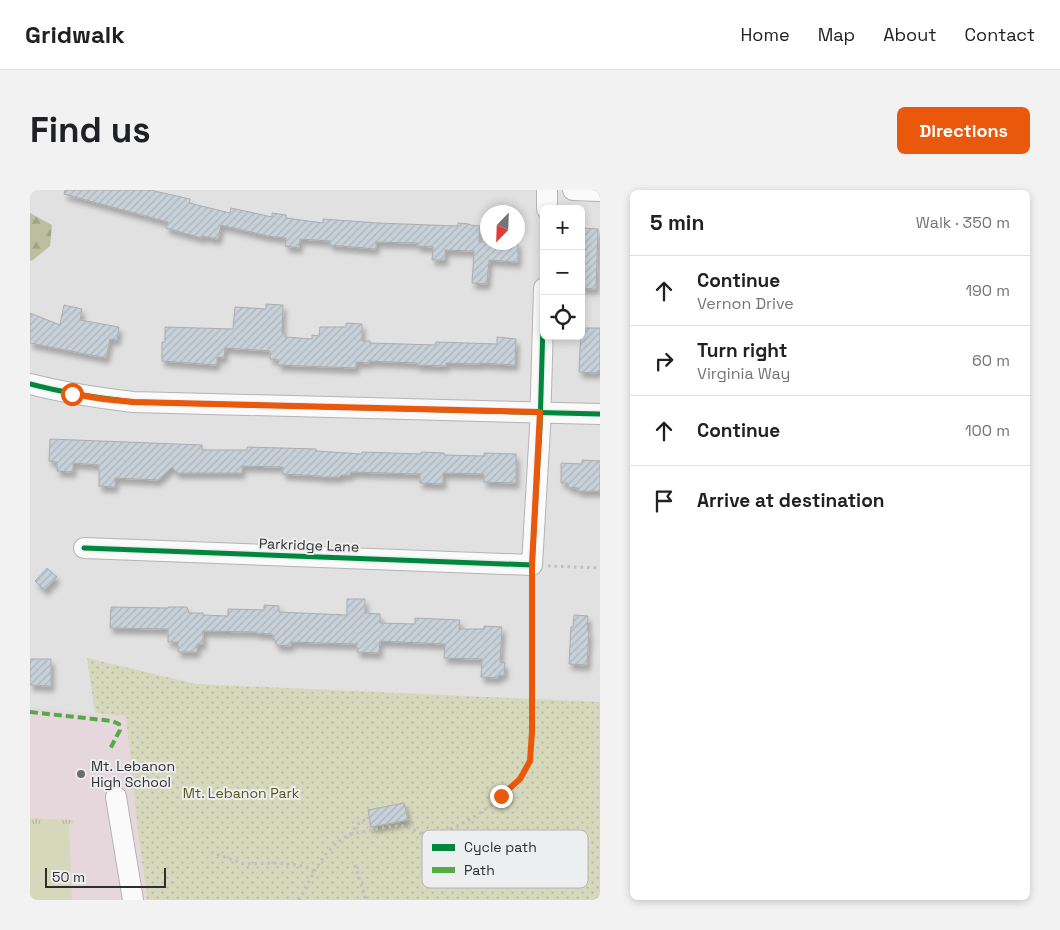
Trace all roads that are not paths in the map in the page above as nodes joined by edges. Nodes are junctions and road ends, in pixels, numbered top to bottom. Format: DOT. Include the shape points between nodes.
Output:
graph roads {
  1 [pos="547,190"];
  2 [pos="572,190"];
  3 [pos="600,191"];
  4 [pos="547,205"];
  5 [pos="544,295"];
  6 [pos="30,384"];
  7 [pos="540,412"];
  8 [pos="600,414"];
  9 [pos="84,548"];
  10 [pos="116,797"];
  11 [pos="133,900"];
  1 -- 4 [label="street"];
  2 -- 3 [label="street"];
  5 -- 7 [label="street"];
  6 -- 7 [label="street" via="72,394 133,402"];
  7 -- 8 [label="street"];
  7 -- 9 [label="street, Parkridge Lane" via="532,565"];
  10 -- 11 [label="street"];
}
